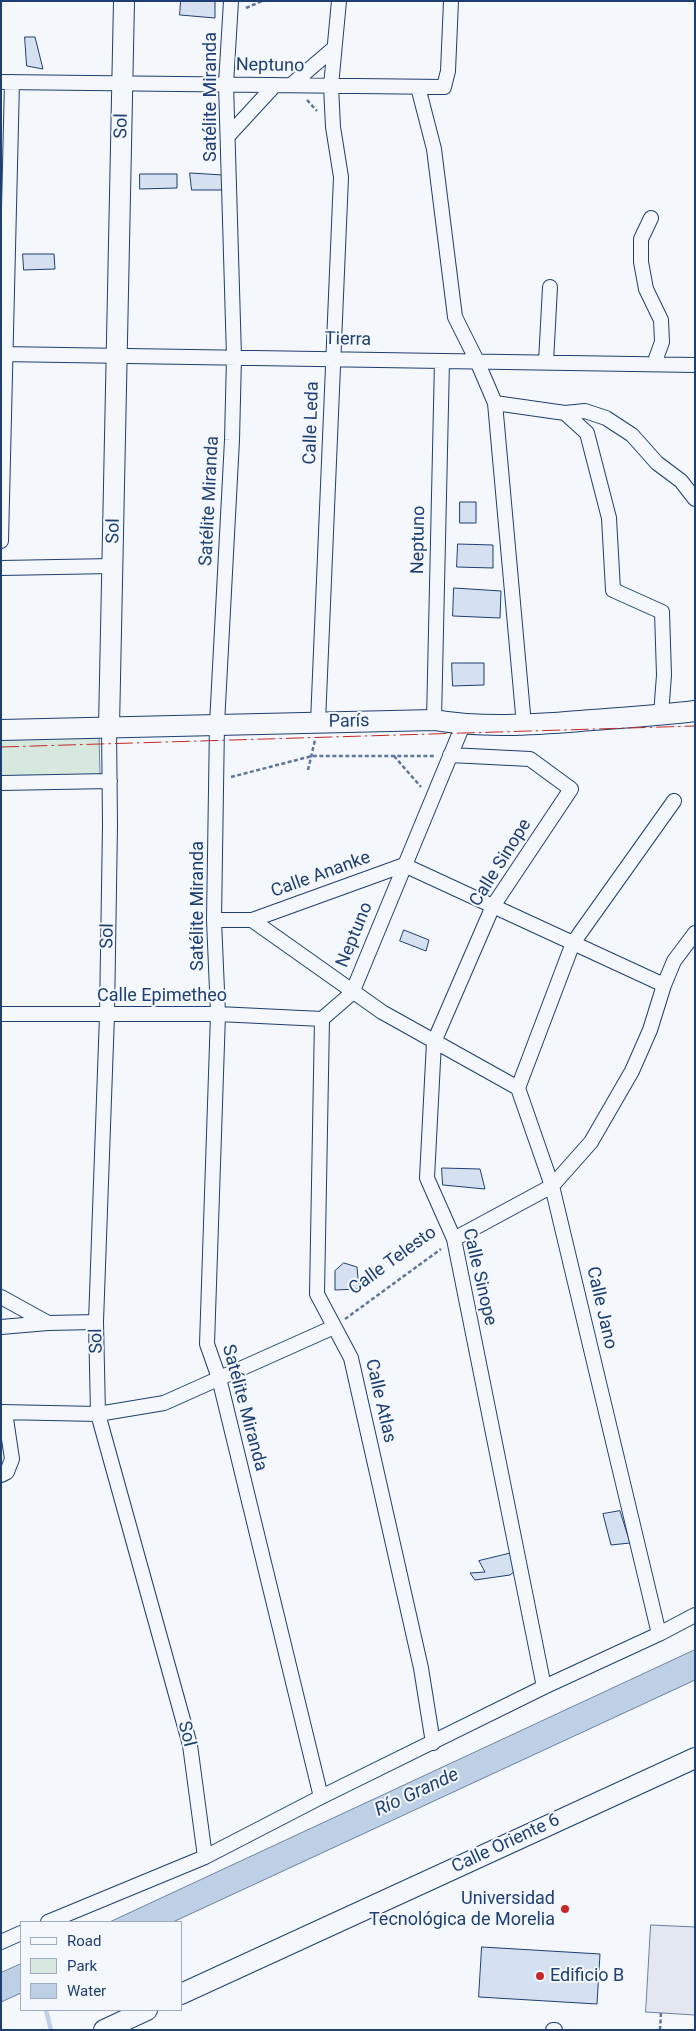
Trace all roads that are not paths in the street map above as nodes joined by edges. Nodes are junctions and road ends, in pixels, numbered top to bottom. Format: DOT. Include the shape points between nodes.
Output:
graph roads {
  1 [pos="124,1"];
  2 [pos="230,1"];
  3 [pos="339,1"];
  4 [pos="451,1"];
  5 [pos="334,48"];
  6 [pos="7,82"];
  7 [pos="122,83"];
  8 [pos="226,84"];
  9 [pos="274,85"];
  10 [pos="291,85"];
  11 [pos="331,86"];
  12 [pos="418,87"];
  13 [pos="228,136"];
  14 [pos="651,218"];
  15 [pos="550,287"];
  16 [pos="3,354"];
  17 [pos="117,356"];
  18 [pos="234,357"];
  19 [pos="333,359"];
  20 [pos="442,361"];
  21 [pos="477,361"];
  22 [pos="546,362"];
  23 [pos="654,364"];
  24 [pos="695,364"];
  25 [pos="496,402"];
  26 [pos="565,413"];
  27 [pos="695,499"];
  28 [pos="1,541"];
  29 [pos="113,566"];
  30 [pos="1,568"];
  31 [pos="695,711"];
  32 [pos="660,715"];
  33 [pos="434,720"];
  34 [pos="318,722"];
  35 [pos="217,724"];
  36 [pos="463,725"];
  37 [pos="524,725"];
  38 [pos="109,727"];
  39 [pos="1,730"];
  40 [pos="450,755"];
  41 [pos="110,781"];
  42 [pos="1,783"];
  43 [pos="674,802"];
  44 [pos="404,865"];
  45 [pos="493,906"];
  46 [pos="214,920"];
  47 [pos="252,920"];
  48 [pos="695,932"];
  49 [pos="573,943"];
  50 [pos="664,985"];
  51 [pos="352,993"];
  52 [pos="1,1014"];
  53 [pos="218,1014"];
  54 [pos="107,1015"];
  55 [pos="322,1019"];
  56 [pos="434,1042"];
  57 [pos="518,1088"];
  58 [pos="552,1186"];
  59 [pos="454,1239"];
  60 [pos="1,1297"];
  61 [pos="96,1322"];
  62 [pos="48,1323"];
  63 [pos="334,1327"];
  64 [pos="1,1328"];
  65 [pos="219,1378"];
  66 [pos="3,1412"];
  67 [pos="98,1414"];
  68 [pos="1,1474"];
  69 [pos="695,1615"];
  70 [pos="659,1634"];
  71 [pos="544,1687"];
  72 [pos="433,1743"];
  73 [pos="695,1758"];
  74 [pos="321,1797"];
  75 [pos="205,1857"];
  76 [pos="50,1921"];
  77 [pos="20,1934"];
  78 [pos="1,1942"];
  79 [pos="182,1994"];
  80 [pos="145,2011"];
  81 [pos="104,2030"];
  1 -- 7 [label="street, Sol"];
  2 -- 8 [label="street, Satélite Miranda"];
  3 -- 5 [label="street, Calle Leda"];
  4 -- 12 [label="street, Neptuno" via="448,71 444,87"];
  5 -- 10 [label="street"];
  5 -- 11 [label="street, Calle Leda"];
  6 -- 7 [label="street, Neptuno"];
  6 -- 16 [label="street"];
  7 -- 8 [label="street, Neptuno"];
  7 -- 17 [label="street, Sol"];
  8 -- 9 [label="street, Neptuno"];
  8 -- 13 [label="street, Satélite Miranda"];
  9 -- 10 [label="street, Neptuno"];
  9 -- 13 [label="street"];
  10 -- 11 [label="street, Neptuno"];
  11 -- 12 [label="street, Neptuno"];
  11 -- 19 [label="street, Calle Leda" via="341,178"];
  12 -- 21 [label="street" via="434,149 455,318"];
  13 -- 18 [label="street, Satélite Miranda"];
  14 -- 23 [label="street" via="641,239 640,262 646,289 661,320 662,342"];
  15 -- 22 [label="street"];
  16 -- 17 [label="street, Tierra"];
  16 -- 28 [label="street"];
  17 -- 18 [label="street, Tierra"];
  17 -- 29 [label="street, Sol"];
  18 -- 19 [label="street, Tierra"];
  18 -- 35 [label="street, Satélite Miranda"];
  19 -- 20 [label="street, Tierra"];
  19 -- 34 [label="street, Calle Leda"];
  20 -- 21 [label="street, Tierra"];
  20 -- 33 [label="street, Neptuno"];
  21 -- 22 [label="street, Tierra"];
  21 -- 25 [label="street"];
  22 -- 23 [label="street, Tierra"];
  23 -- 24 [label="street, Tierra"];
  25 -- 26 [label="street"];
  25 -- 37 [label="street"];
  26 -- 27 [label="street" via="585,411 606,418 632,435"];
  26 -- 32 [label="street" via="587,434 608,518 613,590 662,612 664,675"];
  29 -- 30 [label="street"];
  29 -- 38 [label="street, Sol"];
  31 -- 32 [label="street, París"];
  32 -- 37 [label="street, París"];
  33 -- 34 [label="street, París"];
  33 -- 36 [label="street, París"];
  34 -- 35 [label="street, París"];
  35 -- 38 [label="street, París"];
  35 -- 46 [label="street, Satélite Miranda"];
  36 -- 37 [label="street, París"];
  36 -- 40 [label="street, Neptuno"];
  38 -- 39 [label="street, París"];
  38 -- 41 [label="street, Sol"];
  40 -- 44 [label="street, Neptuno"];
  40 -- 45 [label="street, Calle Sinope" via="530,759 571,789"];
  41 -- 42 [label="street"];
  41 -- 54 [label="street, Sol"];
  43 -- 49 [label="street"];
  44 -- 45 [label="street"];
  44 -- 47 [label="street, Calle Ananke"];
  44 -- 51 [label="street, Neptuno"];
  45 -- 49 [label="street"];
  45 -- 56 [label="street, Calle Sinope"];
  46 -- 47 [label="street, Calle Ananke"];
  46 -- 53 [label="street, Satélite Miranda"];
  47 -- 51 [label="street"];
  48 -- 50 [label="street, Calle Telesto" via="674,961"];
  49 -- 50 [label="street"];
  49 -- 57 [label="street"];
  50 -- 58 [label="street, Calle Telesto" via="650,1030 632,1071 591,1142"];
  51 -- 55 [label="street"];
  51 -- 56 [label="street"];
  52 -- 54 [label="street, Calle Epimetheo"];
  53 -- 54 [label="street, Calle Epimetheo"];
  53 -- 55 [label="street, Calle Epimetheo"];
  53 -- 65 [label="street, Satélite Miranda" via="207,1344"];
  54 -- 61 [label="street, Sol"];
  55 -- 63 [label="street, Calle Atlas" via="317,1294"];
  56 -- 57 [label="street"];
  56 -- 59 [label="street, Calle Sinope" via="427,1178"];
  57 -- 58 [label="street, Calle Jano"];
  58 -- 59 [label="street, Calle Telesto"];
  58 -- 70 [label="street, Calle Jano"];
  59 -- 71 [label="street, Calle Sinope"];
  60 -- 62 [label="street"];
  61 -- 62 [label="street"];
  61 -- 67 [label="street, Sol"];
  62 -- 64 [label="street"];
  63 -- 65 [label="street"];
  63 -- 72 [label="street, Calle Atlas" via="351,1358 421,1668"];
  65 -- 67 [label="street" via="164,1403"];
  65 -- 74 [label="street, Satélite Miranda"];
  66 -- 67 [label="street"];
  66 -- 68 [label="street" via="12,1459 7,1472"];
  67 -- 75 [label="street, Sol" via="190,1745"];
  69 -- 70 [label="street"];
  70 -- 71 [label="street"];
  71 -- 72 [label="street"];
  72 -- 74 [label="street"];
  73 -- 79 [label="street, Calle Oriente 6"];
  74 -- 75 [label="street"];
  75 -- 76 [label="street"];
  77 -- 78 [label="street"];
  80 -- 81 [label="street"];
}
